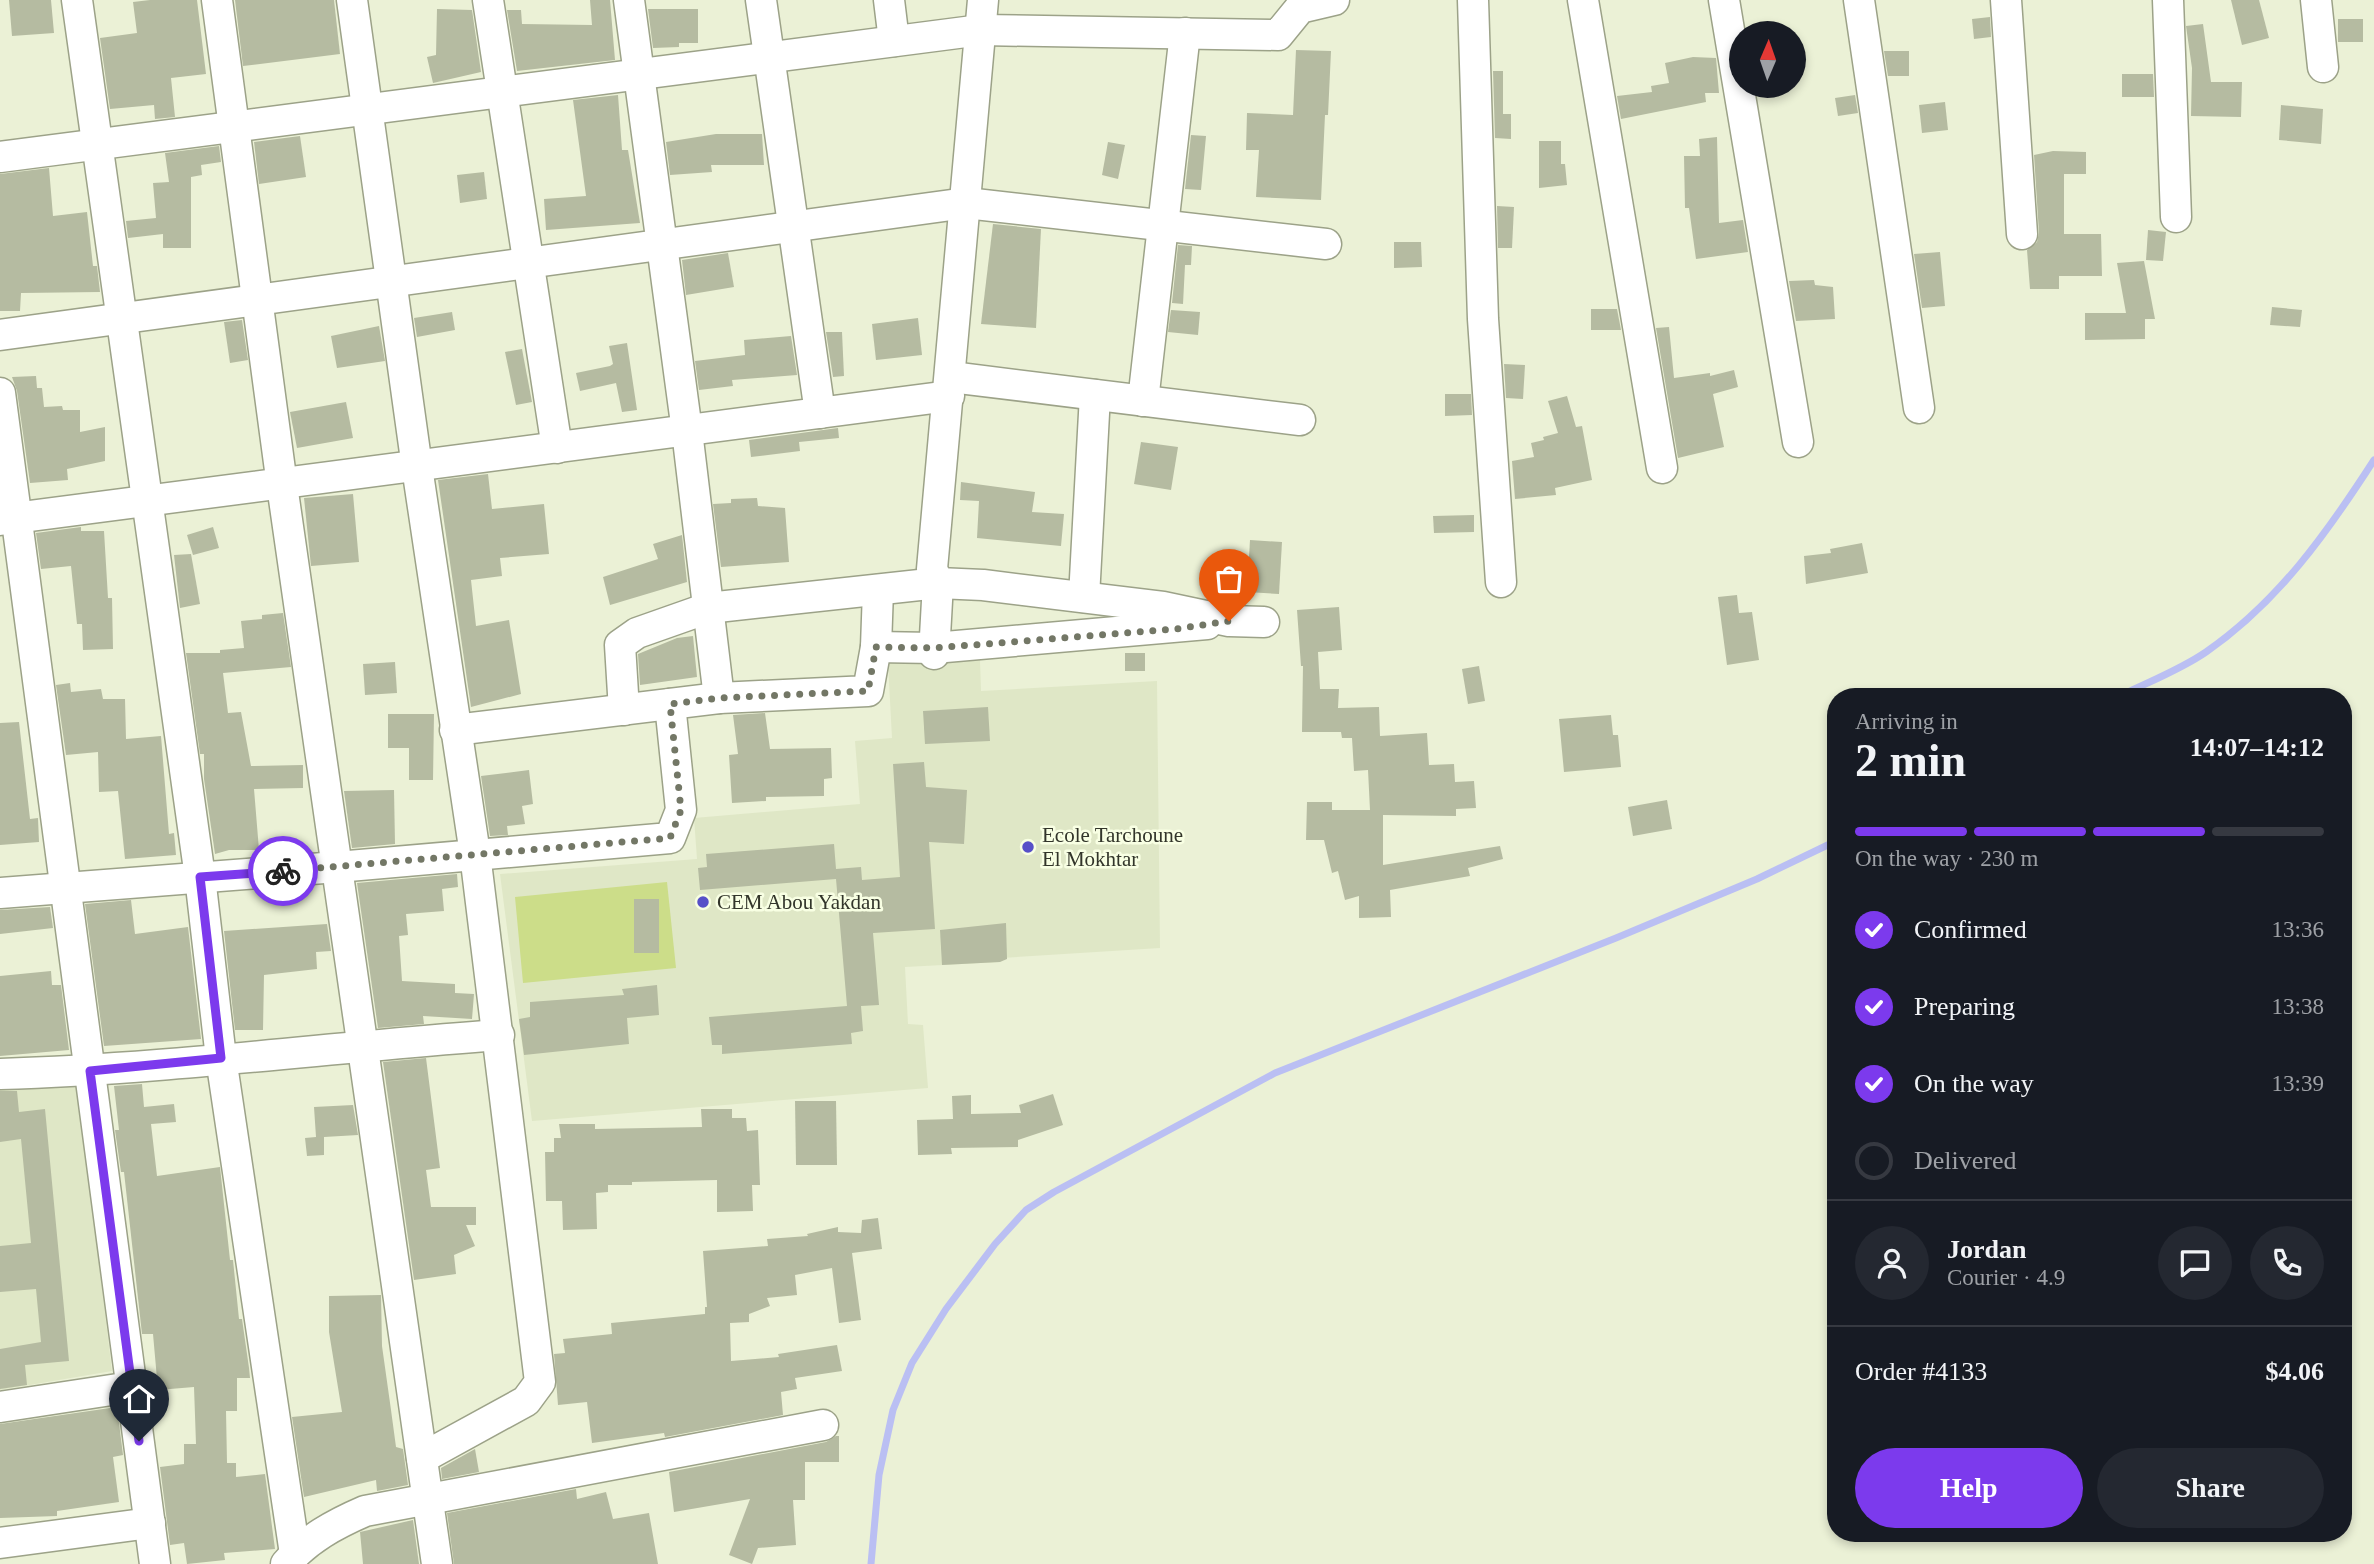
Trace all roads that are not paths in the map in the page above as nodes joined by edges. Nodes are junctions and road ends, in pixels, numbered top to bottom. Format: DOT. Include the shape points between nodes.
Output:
graph roads {
  1 [pos="77,0"];
  2 [pos="217,0"];
  3 [pos="352,0"];
  4 [pos="488,0"];
  5 [pos="629,0"];
  6 [pos="761,0"];
  7 [pos="889,0"];
  8 [pos="983,0"];
  9 [pos="1334,0"];
  10 [pos="1473,0"];
  11 [pos="1583,0"];
  12 [pos="1724,0"];
  13 [pos="1859,0"];
  14 [pos="2006,0"];
  15 [pos="2168,0"];
  16 [pos="2316,0"];
  17 [pos="1300,4"];
  18 [pos="981,30"];
  19 [pos="1185,33"];
  20 [pos="894,41"];
  21 [pos="769,57"];
  22 [pos="2323,67"];
  23 [pos="639,74"];
  24 [pos="503,92"];
  25 [pos="368,109"];
  26 [pos="233,125"];
  27 [pos="98,144"];
  28 [pos="0,157"];
  29 [pos="966,203"];
  30 [pos="2176,217"];
  31 [pos="1161,225"];
  32 [pos="793,226"];
  33 [pos="2022,234"];
  34 [pos="662,244"];
  35 [pos="1326,244"];
  36 [pos="529,262"];
  37 [pos="391,281"];
  38 [pos="257,298"];
  39 [pos="122,318"];
  40 [pos="0,335"];
  41 [pos="950,387"];
  42 [pos="0,393"];
  43 [pos="1096,395"];
  44 [pos="1143,401"];
  45 [pos="1919,408"];
  46 [pos="820,413"];
  47 [pos="1300,420"];
  48 [pos="687,431"];
  49 [pos="1798,442"];
  50 [pos="557,448"];
  51 [pos="418,467"];
  52 [pos="1661,468"];
  53 [pos="282,485"];
  54 [pos="148,501"];
  55 [pos="9,518"];
  56 [pos="1501,582"];
  57 [pos="938,583"];
  58 [pos="878,590"];
  59 [pos="1084,597"];
  60 [pos="708,608"];
  61 [pos="1229,621"];
  62 [pos="1264,622"];
  63 [pos="876,647"];
  64 [pos="934,651"];
  65 [pos="719,698"];
  66 [pos="670,704"];
  67 [pos="624,710"];
  68 [pos="455,730"];
  69 [pos="475,854"];
  70 [pos="337,867"];
  71 [pos="200,877"];
  72 [pos="66,887"];
  73 [pos="0,893"];
  74 [pos="499,1035"];
  75 [pos="362,1045"];
  76 [pos="221,1058"];
  77 [pos="90,1071"];
  78 [pos="0,1074"];
  79 [pos="131,1387"];
  80 [pos="0,1408"];
  81 [pos="823,1425"];
  82 [pos="422,1458"];
  83 [pos="427,1498"];
  84 [pos="150,1523"];
  85 [pos="0,1544"];
  86 [pos="290,1559"];
  87 [pos="155,1564"];
  88 [pos="437,1564"];
  1 -- 27 [label="street"];
  2 -- 26 [label="street"];
  3 -- 25 [label="street"];
  4 -- 24 [label="street"];
  5 -- 23 [label="street"];
  6 -- 21 [label="street"];
  7 -- 20 [label="street"];
  8 -- 18 [label="street"];
  9 -- 17 [label="street"];
  10 -- 56 [label="street" via="1483,319"];
  11 -- 52 [label="street"];
  12 -- 49 [label="street"];
  13 -- 45 [label="street"];
  14 -- 33 [label="street"];
  15 -- 30 [label="street"];
  16 -- 22 [label="street"];
  17 -- 19 [label="street" via="1278,35"];
  18 -- 19 [label="street"];
  18 -- 20 [label="street"];
  18 -- 29 [label="street"];
  19 -- 31 [label="street"];
  20 -- 21 [label="street"];
  21 -- 23 [label="street"];
  21 -- 32 [label="street"];
  23 -- 24 [label="street"];
  23 -- 34 [label="street"];
  24 -- 25 [label="street"];
  24 -- 36 [label="street"];
  25 -- 26 [label="street"];
  25 -- 37 [label="street"];
  26 -- 27 [label="street"];
  26 -- 38 [label="street"];
  27 -- 28 [label="street"];
  27 -- 39 [label="street"];
  29 -- 31 [label="street"];
  29 -- 32 [label="street"];
  29 -- 41 [label="street"];
  31 -- 35 [label="street"];
  31 -- 44 [label="street"];
  32 -- 34 [label="street"];
  32 -- 46 [label="street"];
  34 -- 36 [label="street"];
  34 -- 48 [label="street"];
  36 -- 37 [label="street"];
  36 -- 50 [label="street"];
  37 -- 38 [label="street"];
  37 -- 51 [label="street"];
  38 -- 39 [label="street"];
  38 -- 53 [label="street"];
  39 -- 40 [label="street"];
  39 -- 54 [label="street"];
  41 -- 43 [label="street"];
  41 -- 46 [label="street"];
  41 -- 57 [label="street" via="932,569"];
  42 -- 55 [label="street"];
  43 -- 44 [label="street"];
  43 -- 59 [label="street"];
  44 -- 47 [label="street"];
  46 -- 48 [label="street"];
  48 -- 50 [label="street"];
  48 -- 60 [label="street"];
  50 -- 51 [label="street"];
  51 -- 53 [label="street"];
  51 -- 68 [label="street"];
  53 -- 54 [label="street"];
  53 -- 70 [label="street"];
  54 -- 55 [label="street"];
  54 -- 71 [label="street"];
  55 -- 72 [label="street"];
  57 -- 58 [label="street"];
  57 -- 59 [label="street"];
  57 -- 64 [label="street"];
  58 -- 60 [label="street"];
  58 -- 63 [label="street"];
  59 -- 61 [label="street"];
  60 -- 65 [label="street"];
  60 -- 67 [label="street" via="637,633 620,645"];
  61 -- 62 [label="street"];
  61 -- 64 [label="street"];
  63 -- 64 [label="street"];
  63 -- 65 [label="street" via="868,691"];
  65 -- 66 [label="street"];
  66 -- 67 [label="street"];
  66 -- 69 [label="street" via="681,810 670,838"];
  67 -- 68 [label="street"];
  68 -- 69 [label="street"];
  69 -- 70 [label="street"];
  69 -- 74 [label="street"];
  70 -- 71 [label="street"];
  70 -- 75 [label="street"];
  71 -- 72 [label="street"];
  71 -- 76 [label="street"];
  72 -- 73 [label="street"];
  72 -- 77 [label="street"];
  74 -- 75 [label="street"];
  74 -- 82 [label="street" via="540,1382 526,1401"];
  75 -- 76 [label="street"];
  75 -- 82 [label="street"];
  76 -- 77 [label="street"];
  76 -- 86 [label="street"];
  77 -- 78 [label="street"];
  77 -- 79 [label="street"];
  79 -- 80 [label="street"];
  79 -- 84 [label="street"];
  81 -- 83 [label="street"];
  82 -- 83 [label="street"];
  83 -- 86 [label="street" via="365,1511 332,1525"];
  83 -- 88 [label="street"];
  84 -- 85 [label="street"];
  84 -- 87 [label="street"];
}
